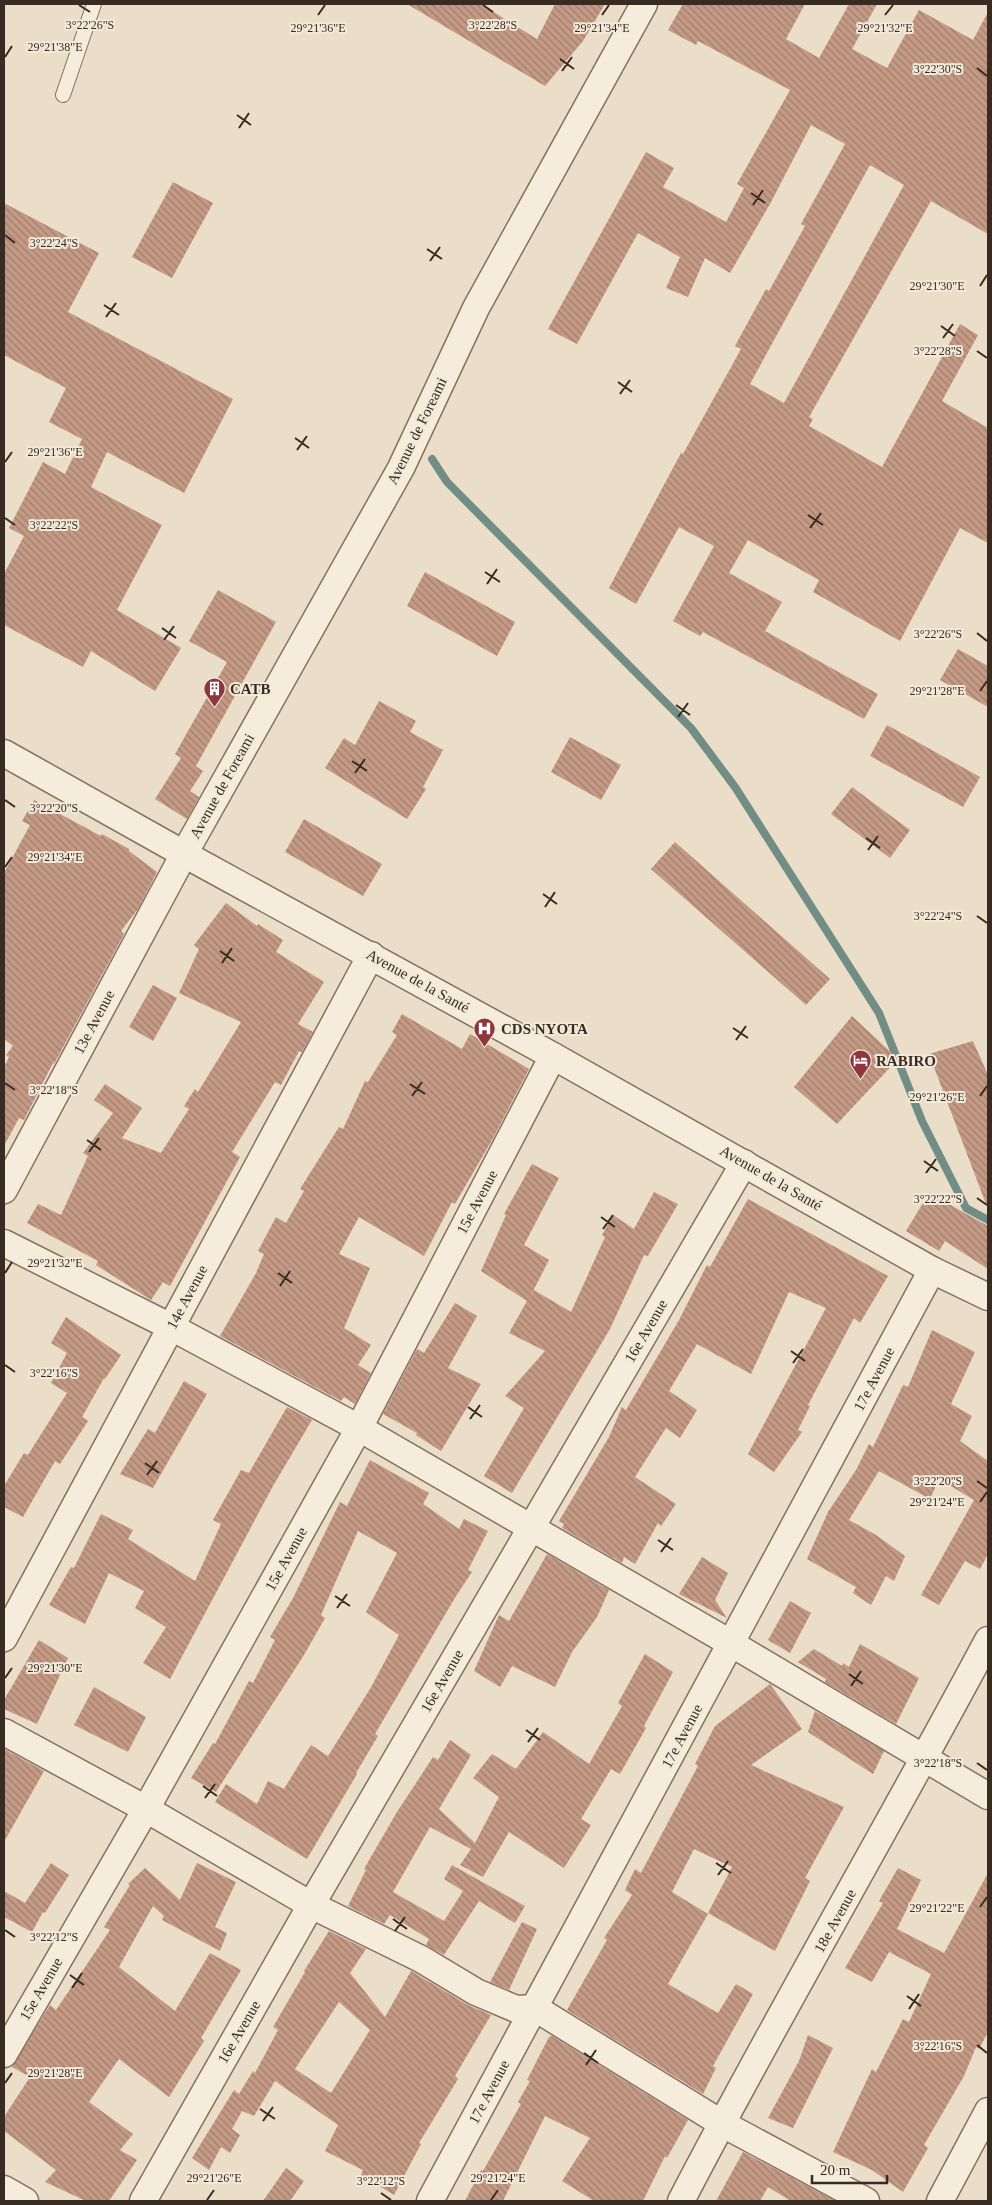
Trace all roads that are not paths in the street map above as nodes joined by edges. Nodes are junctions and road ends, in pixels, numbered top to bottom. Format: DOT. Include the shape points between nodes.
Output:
graph roads {
  1 [pos="94,4"];
  2 [pos="644,4"];
  3 [pos="63,96"];
  4 [pos="7,762"];
  5 [pos="184,854"];
  6 [pos="371,955"];
  7 [pos="553,1056"];
  8 [pos="744,1163"];
  9 [pos="4,1190"];
  10 [pos="4,1243"];
  11 [pos="932,1270"];
  12 [pos="988,1297"];
  13 [pos="171,1327"];
  14 [pos="359,1428"];
  15 [pos="531,1527"];
  16 [pos="4,1638"];
  17 [pos="988,1640"];
  18 [pos="732,1644"];
  19 [pos="4,1732"];
  20 [pos="924,1760"];
  21 [pos="988,1796"];
  22 [pos="146,1809"];
  23 [pos="311,1904"];
  24 [pos="535,2008"];
  25 [pos="4,2054"];
  26 [pos="988,2111"];
  27 [pos="722,2123"];
  28 [pos="4,2189"];
  29 [pos="25,2201"];
  30 [pos="142,2201"];
  31 [pos="430,2201"];
  32 [pos="681,2201"];
  33 [pos="866,2201"];
  34 [pos="940,2201"];
  1 -- 3 [label="lane"];
  2 -- 5 [label="street, Avenue de Foreami" via="476,308 401,468"];
  4 -- 5 [label="street, Avenue de la Santé"];
  5 -- 6 [label="street, Avenue de la Santé"];
  5 -- 9 [label="street, 13e Avenue"];
  6 -- 7 [label="street, Avenue de la Santé"];
  6 -- 13 [label="street, 14e Avenue"];
  7 -- 8 [label="street, Avenue de la Santé"];
  7 -- 14 [label="street, 15e Avenue"];
  8 -- 11 [label="street, Avenue de la Santé"];
  8 -- 15 [label="street, 16e Avenue"];
  10 -- 13 [label="street"];
  11 -- 12 [label="street, Avenue de la Santé"];
  11 -- 18 [label="street, 17e Avenue"];
  13 -- 14 [label="street"];
  13 -- 16 [label="street, 14e Avenue"];
  14 -- 15 [label="street"];
  14 -- 22 [label="street, 15e Avenue"];
  15 -- 18 [label="street"];
  15 -- 23 [label="street, 16e Avenue"];
  17 -- 20 [label="street, 18e Avenue"];
  18 -- 20 [label="street"];
  18 -- 24 [label="street, 17e Avenue"];
  19 -- 22 [label="street"];
  20 -- 21 [label="street"];
  20 -- 27 [label="street, 18e Avenue"];
  22 -- 23 [label="street"];
  22 -- 25 [label="street, 15e Avenue"];
  23 -- 24 [label="street" via="476,1992 516,2009"];
  23 -- 30 [label="street, 16e Avenue"];
  24 -- 27 [label="street"];
  24 -- 31 [label="street, 17e Avenue"];
  26 -- 34 [label="street"];
  27 -- 32 [label="street, 18e Avenue"];
  27 -- 33 [label="street"];
  28 -- 29 [label="street"];
}
